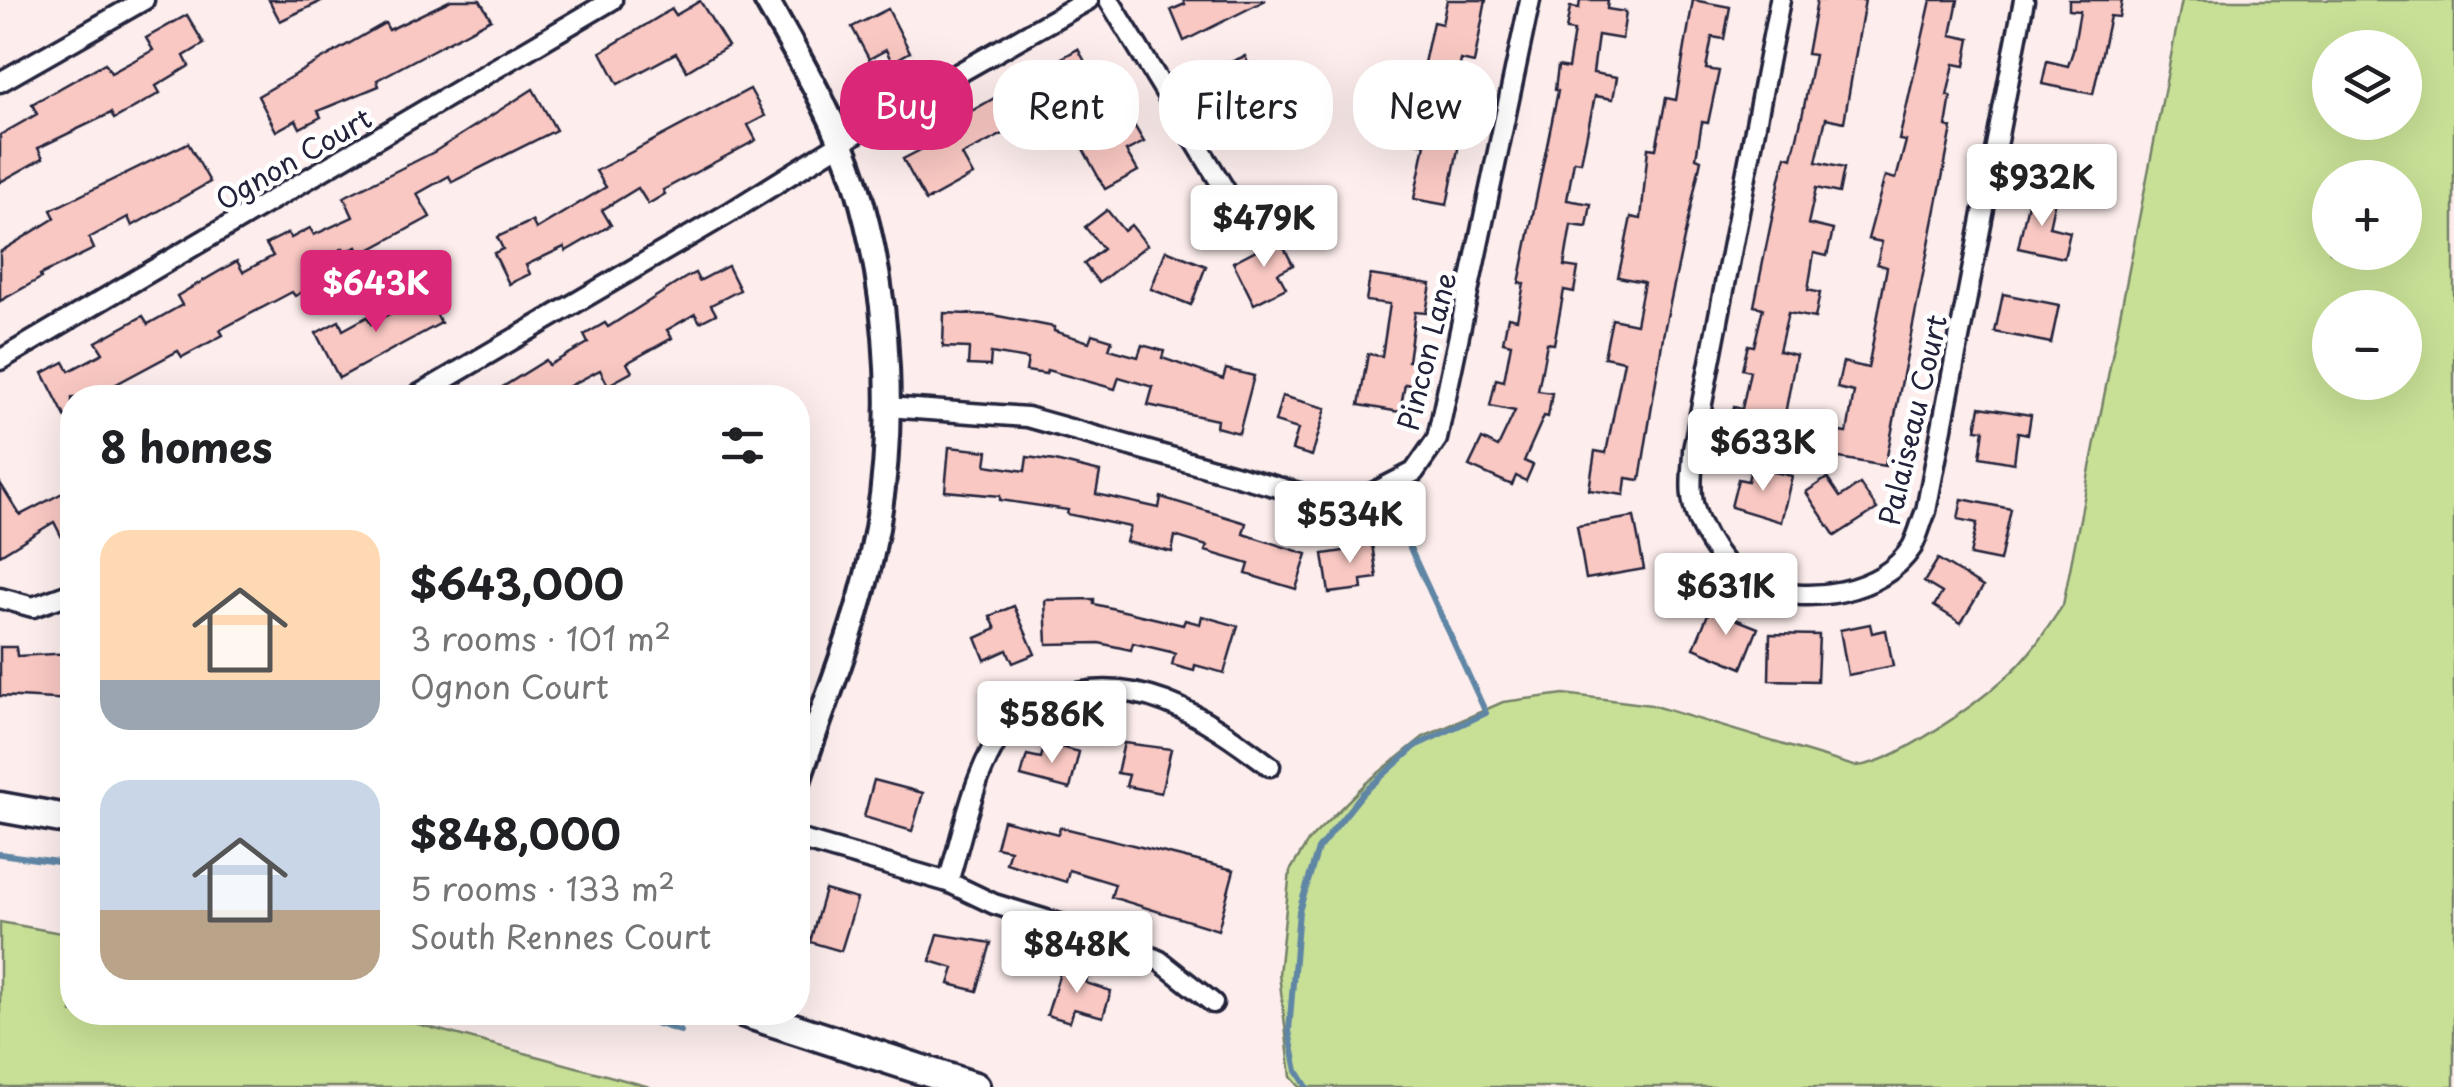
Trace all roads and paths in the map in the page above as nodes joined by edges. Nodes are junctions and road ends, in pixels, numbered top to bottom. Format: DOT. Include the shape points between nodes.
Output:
graph roads {
  1 [pos="144,0"];
  2 [pos="612,0"];
  3 [pos="766,0"];
  4 [pos="1088,0"];
  5 [pos="1109,0"];
  6 [pos="1530,0"];
  7 [pos="1780,0"];
  8 [pos="2024,0"];
  9 [pos="973,66"];
  10 [pos="0,82"];
  11 [pos="840,143"];
  12 [pos="842,150"];
  13 [pos="1225,190"];
  14 [pos="0,360"];
  15 [pos="435,385"];
  16 [pos="887,407"];
  17 [pos="60,597"];
  18 [pos="0,598"];
  19 [pos="810,745"];
  20 [pos="1270,766"];
  21 [pos="0,807"];
  22 [pos="60,818"];
  23 [pos="810,842"];
  24 [pos="948,882"];
  25 [pos="1213,1003"];
  26 [pos="783,1025"];
  27 [pos="975,1087"];
  1 -- 10 [label="street"];
  2 -- 14 [label="street, Ognon Court"];
  3 -- 11 [label="street"];
  4 -- 9 [label="street"];
  5 -- 13 [label="street"];
  6 -- 16 [label="street, Pincon Lane" via="1457,361 1437,439 1414,472 1371,494 1324,500 1027,417"];
  7 -- 8 [label="street, Palaiseau Court" via="1694,450 1692,498 1705,535 1732,568 1754,586 1804,596 1845,592 1886,572 1911,548 1926,511"];
  11 -- 15 [label="street"];
  12 -- 16 [label="street" via="868,232"];
  16 -- 19 [label="street" via="870,560"];
  17 -- 18 [label="street" via="33,607"];
  20 -- 24 [label="street" via="1214,723 1146,694 1081,688 1011,721 989,754"];
  21 -- 22 [label="main road"];
  23 -- 24 [label="street"];
  24 -- 25 [label="street" via="1160,961"];
  26 -- 27 [label="main road"];
}
